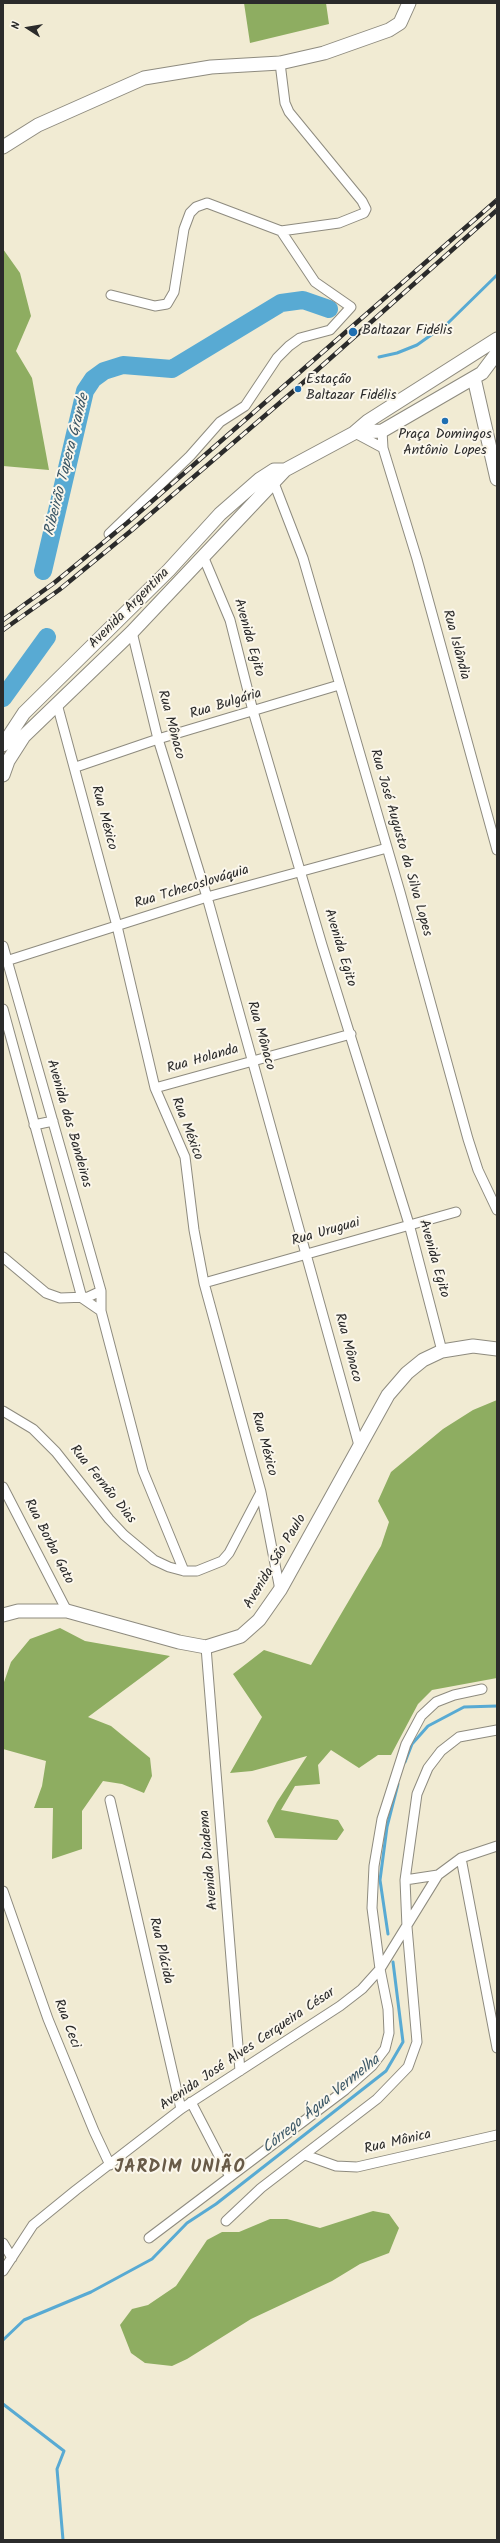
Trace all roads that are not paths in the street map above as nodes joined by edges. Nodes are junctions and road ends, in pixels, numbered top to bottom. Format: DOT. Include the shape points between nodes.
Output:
graph roads {
  1 [pos="409,3"];
  2 [pos="280,63"];
  3 [pos="3,147"];
  4 [pos="281,231"];
  5 [pos="111,294"];
  6 [pos="496,345"];
  7 [pos="474,378"];
  8 [pos="382,431"];
  9 [pos="354,433"];
  10 [pos="383,448"];
  11 [pos="494,455"];
  12 [pos="285,470"];
  13 [pos="497,479"];
  14 [pos="274,483"];
  15 [pos="216,518"];
  16 [pos="232,525"];
  17 [pos="109,534"];
  18 [pos="221,537"];
  19 [pos="204,556"];
  20 [pos="132,632"];
  21 [pos="340,685"];
  22 [pos="57,704"];
  23 [pos="254,711"];
  24 [pos="158,739"];
  25 [pos="3,745"];
  26 [pos="76,767"];
  27 [pos="3,775"];
  28 [pos="387,848"];
  29 [pos="497,850"];
  30 [pos="302,872"];
  31 [pos="207,897"];
  32 [pos="117,926"];
  33 [pos="3,946"];
  34 [pos="5,961"];
  35 [pos="3,1009"];
  36 [pos="351,1034"];
  37 [pos="252,1060"];
  38 [pos="155,1088"];
  39 [pos="53,1121"];
  40 [pos="34,1124"];
  41 [pos="497,1210"];
  42 [pos="456,1212"];
  43 [pos="409,1224"];
  44 [pos="306,1253"];
  45 [pos="3,1257"];
  46 [pos="204,1283"];
  47 [pos="101,1291"];
  48 [pos="82,1298"];
  49 [pos="101,1311"];
  50 [pos="497,1349"];
  51 [pos="442,1350"];
  52 [pos="3,1411"];
  53 [pos="360,1449"];
  54 [pos="3,1486"];
  55 [pos="261,1492"];
  56 [pos="184,1571"];
  57 [pos="280,1590"];
  58 [pos="67,1611"];
  59 [pos="3,1615"];
  60 [pos="206,1647"];
  61 [pos="482,1689"];
  62 [pos="497,1730"];
  63 [pos="110,1800"];
  64 [pos="497,1846"];
  65 [pos="461,1858"];
  66 [pos="438,1875"];
  67 [pos="406,1880"];
  68 [pos="3,1891"];
  69 [pos="407,1927"];
  70 [pos="380,1969"];
  71 [pos="497,2048"];
  72 [pos="240,2071"];
  73 [pos="191,2102"];
  74 [pos="181,2109"];
  75 [pos="497,2135"];
  76 [pos="306,2155"];
  77 [pos="110,2165"];
  78 [pos="230,2177"];
  79 [pos="226,2222"];
  80 [pos="149,2238"];
  81 [pos="3,2244"];
  82 [pos="12,2258"];
  83 [pos="3,2271"];
  1 -- 2 [label="street" via="400,22 389,30 324,53"];
  2 -- 3 [label="street" via="211,67 144,78 118,87 38,125"];
  2 -- 4 [label="street" via="285,103 289,112 366,209 364,214 339,223"];
  4 -- 5 [label="street" via="217,205 207,203 196,207 190,213 184,229 174,292 167,304 155,306"];
  4 -- 17 [label="street" via="315,282 351,307 330,330 300,338 289,346 277,358 245,406 220,422 190,456"];
  6 -- 7 [label="street"];
  6 -- 9 [label="street" via="463,362 368,421"];
  7 -- 8 [label="street"];
  7 -- 11 [label="street"];
  8 -- 9 [label="street"];
  8 -- 10 [label="street, Rua Islândia"];
  9 -- 10 [label="street"];
  9 -- 12 [label="street, Avenida Argentina"];
  10 -- 29 [label="street, Rua Islândia" via="417,559"];
  11 -- 13 [label="street"];
  12 -- 14 [label="street, Avenida Argentina"];
  12 -- 15 [label="street, Avenida Argentina" via="274,470 260,479"];
  14 -- 16 [label="street, Avenida Argentina"];
  14 -- 21 [label="street, Rua José Augusto da Silva Lopes" via="303,558"];
  15 -- 16 [label="street"];
  15 -- 18 [label="street"];
  15 -- 25 [label="street, Avenida Argentina" via="169,570 24,714"];
  16 -- 18 [label="street, Avenida Argentina"];
  18 -- 19 [label="street, Avenida Argentina"];
  19 -- 20 [label="street, Avenida Argentina"];
  19 -- 23 [label="street, Avenida Egito" via="230,620"];
  20 -- 22 [label="street, Avenida Argentina"];
  20 -- 24 [label="street, Rua Mônaco"];
  21 -- 23 [label="street, Rua Bulgária"];
  21 -- 28 [label="street, Rua José Augusto da Silva Lopes"];
  22 -- 26 [label="street, Rua México"];
  22 -- 27 [label="street, Avenida Argentina" via="24,736 8,761"];
  23 -- 24 [label="street, Rua Bulgária"];
  23 -- 30 [label="street, Avenida Egito"];
  24 -- 26 [label="street, Rua Bulgária"];
  24 -- 31 [label="street, Rua Mônaco"];
  26 -- 32 [label="street, Rua México"];
  28 -- 30 [label="street, Rua Tchecoslováquia"];
  28 -- 41 [label="street, Rua José Augusto da Silva Lopes" via="468,1139 478,1170"];
  30 -- 31 [label="street, Rua Tchecoslováquia"];
  30 -- 36 [label="street, Avenida Egito"];
  31 -- 32 [label="street, Rua Tchecoslováquia"];
  31 -- 37 [label="street, Rua Mônaco"];
  32 -- 34 [label="street, Rua Tchecoslováquia"];
  32 -- 38 [label="street, Rua México"];
  33 -- 34 [label="street, Avenida das Bandeiras"];
  34 -- 39 [label="street, Avenida das Bandeiras"];
  35 -- 40 [label="street"];
  36 -- 37 [label="street, Rua Holanda"];
  36 -- 43 [label="street, Avenida Egito"];
  37 -- 38 [label="street, Rua Holanda"];
  37 -- 44 [label="street, Rua Mônaco"];
  38 -- 46 [label="street, Rua México" via="185,1158"];
  39 -- 40 [label="street"];
  39 -- 47 [label="street, Avenida das Bandeiras"];
  40 -- 48 [label="street"];
  42 -- 43 [label="street, Rua Uruguai"];
  43 -- 44 [label="street, Rua Uruguai"];
  43 -- 51 [label="street, Avenida Egito"];
  44 -- 46 [label="street, Rua Uruguai"];
  44 -- 53 [label="street, Rua Mônaco"];
  45 -- 48 [label="street" via="46,1292 60,1298"];
  46 -- 55 [label="street, Rua México"];
  47 -- 48 [label="street"];
  47 -- 49 [label="street, Avenida das Bandeiras"];
  48 -- 49 [label="street"];
  49 -- 56 [label="street, Avenida das Bandeiras" via="143,1471"];
  50 -- 51 [label="street, Avenida São Paulo" via="473,1346"];
  51 -- 53 [label="street, Avenida São Paulo" via="423,1360 407,1373 388,1395"];
  52 -- 56 [label="street, Rua Fernão Dias" via="33,1429 56,1452 124,1535 154,1560 169,1568"];
  53 -- 57 [label="street, Avenida São Paulo"];
  54 -- 58 [label="street, Rua Borba Gato"];
  55 -- 56 [label="street" via="226,1557 202,1570"];
  55 -- 57 [label="street, Rua México"];
  57 -- 60 [label="street, Avenida São Paulo" via="259,1620 241,1636"];
  58 -- 59 [label="street, Avenida São Paulo" via="18,1610"];
  58 -- 60 [label="street, Avenida São Paulo"];
  60 -- 72 [label="street, Avenida Diadema"];
  61 -- 70 [label="street" via="436,1702 421,1716 406,1744 382,1818 374,1866 372,1908"];
  62 -- 67 [label="street" via="459,1737 441,1751 428,1768 417,1794"];
  63 -- 74 [label="street, Rua Plácida"];
  64 -- 65 [label="street, Avenida José Alves Cerqueira César"];
  65 -- 66 [label="street, Avenida José Alves Cerqueira César"];
  65 -- 71 [label="street"];
  66 -- 67 [label="street"];
  66 -- 69 [label="street, Avenida José Alves Cerqueira César"];
  67 -- 69 [label="street"];
  68 -- 77 [label="street, Rua Ceci" via="48,2019"];
  69 -- 70 [label="street, Avenida José Alves Cerqueira César"];
  69 -- 76 [label="street" via="417,2042 414,2054 404,2071 377,2100"];
  70 -- 72 [label="street, Avenida José Alves Cerqueira César" via="362,1989 340,2006"];
  70 -- 78 [label="street" via="388,2009 389,2033 385,2049 372,2066 345,2090"];
  72 -- 73 [label="street, Avenida José Alves Cerqueira César"];
  73 -- 74 [label="street, Avenida José Alves Cerqueira César"];
  73 -- 78 [label="street"];
  74 -- 77 [label="street, Avenida José Alves Cerqueira César"];
  75 -- 76 [label="street, Rua Mônica" via="357,2166 336,2166"];
  76 -- 79 [label="street" via="261,2188"];
  77 -- 82 [label="street, Avenida José Alves Cerqueira César" via="33,2225"];
  78 -- 80 [label="street"];
  81 -- 82 [label="street"];
  82 -- 83 [label="street, Avenida José Alves Cerqueira César"];
}
